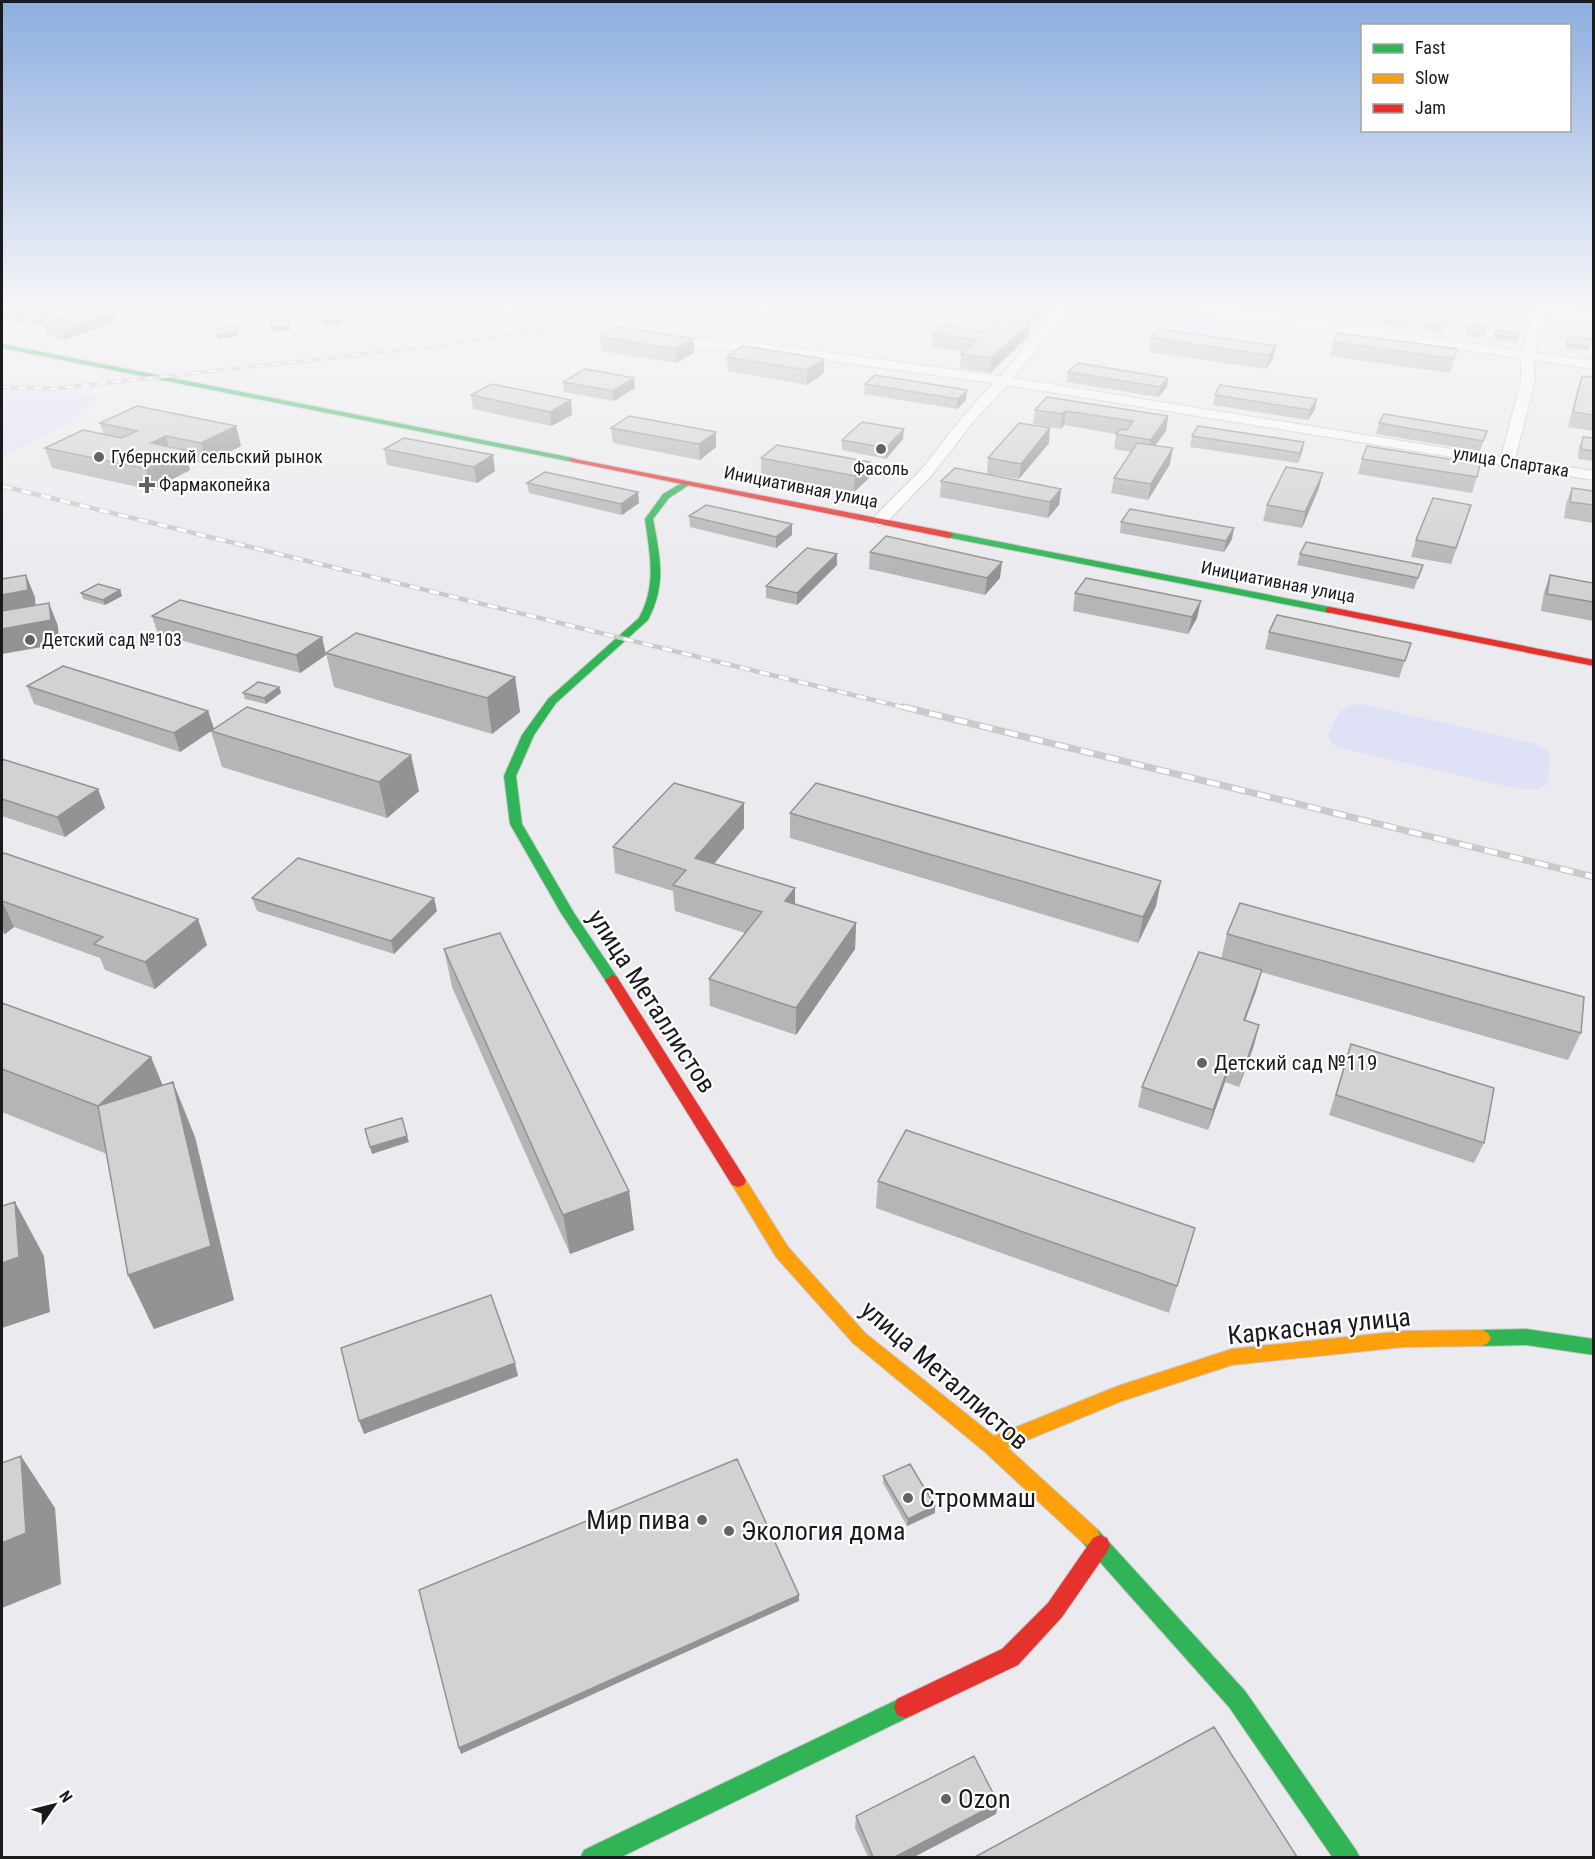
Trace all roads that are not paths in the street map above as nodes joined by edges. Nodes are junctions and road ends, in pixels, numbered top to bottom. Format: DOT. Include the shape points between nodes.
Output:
graph roads {
  1 [pos="256,397"];
  2 [pos="988,397"];
  3 [pos="1106,397"];
  4 [pos="1524,397"];
  5 [pos="1507,462"];
  6 [pos="1593,476"];
  7 [pos="688,483"];
  8 [pos="879,521"];
  9 [pos="1593,663"];
  10 [pos="1593,1347"];
  11 [pos="992,1446"];
  12 [pos="1100,1545"];
  13 [pos="592,1857"];
  14 [pos="1348,1857"];
  1 -- 7 [label="main road, Инициативная улица"];
  2 -- 8 [label="street" via="926,473"];
  3 -- 5 [label="street, улица Спартака"];
  4 -- 5 [label="street"];
  5 -- 6 [label="street, улица Спартака"];
  7 -- 8 [label="main road, Инициативная улица"];
  7 -- 11 [label="main road, улица Металлистов" via="666,496 649,519 659,572 653,606 643,620 552,701 528,735 510,776 516,824 782,1252 859,1338"];
  8 -- 9 [label="main road, Инициативная улица"];
  10 -- 11 [label="main road, Каркасная улица" via="1526,1337 1404,1339 1232,1357 1118,1394"];
  11 -- 12 [label="main road, улица Металлистов"];
  12 -- 13 [label="main road" via="1055,1610 1010,1657"];
  12 -- 14 [label="main road, улица Металлистов" via="1237,1699"];
}
